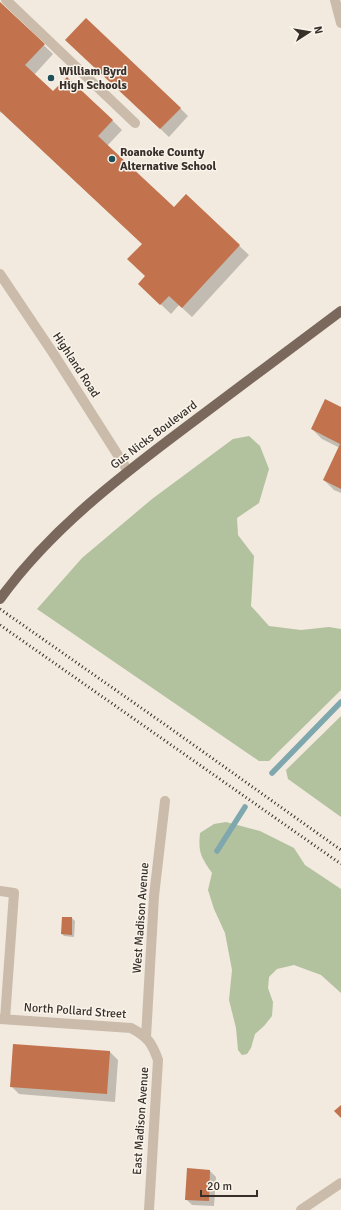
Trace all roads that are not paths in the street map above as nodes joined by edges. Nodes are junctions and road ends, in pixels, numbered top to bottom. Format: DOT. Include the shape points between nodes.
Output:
graph roads {
  1 [pos="6,0"];
  2 [pos="335,0"];
  3 [pos="341,22"];
  4 [pos="135,123"];
  5 [pos="0,274"];
  6 [pos="4,287"];
  7 [pos="341,311"];
  8 [pos="128,471"];
  9 [pos="0,599"];
  10 [pos="165,801"];
  11 [pos="0,891"];
  12 [pos="2,1019"];
  13 [pos="146,1037"];
  14 [pos="341,1183"];
  15 [pos="149,1210"];
  16 [pos="301,1210"];
  1 -- 4 [label="street"];
  2 -- 3 [label="street"];
  5 -- 6 [label="street, Highland Road"];
  6 -- 8 [label="street, Highland Road" via="53,354"];
  7 -- 8 [label="main road, Gus Nicks Boulevard"];
  8 -- 9 [label="main road, Gus Nicks Boulevard" via="90,502 46,544"];
  10 -- 13 [label="street, West Madison Avenue" via="154,896"];
  11 -- 12 [label="street" via="14,894"];
  12 -- 13 [label="street, North Pollard Street" via="131,1028"];
  13 -- 15 [label="street, East Madison Avenue" via="153,1046 158,1060"];
  14 -- 16 [label="street"];
}
